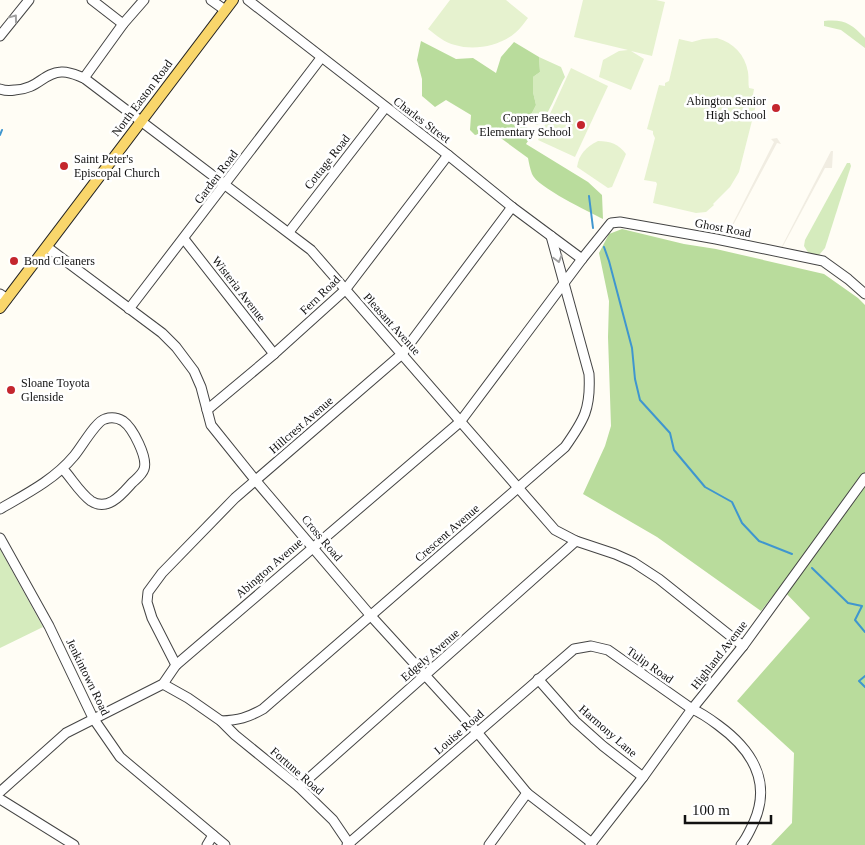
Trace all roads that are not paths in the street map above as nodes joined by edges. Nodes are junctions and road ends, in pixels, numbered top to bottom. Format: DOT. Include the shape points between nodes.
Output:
graph roads {
  1 [pos="29,0"];
  2 [pos="92,0"];
  3 [pos="144,0"];
  4 [pos="211,0"];
  5 [pos="233,0"];
  6 [pos="248,0"];
  7 [pos="225,10"];
  8 [pos="123,24"];
  9 [pos="0,36"];
  10 [pos="321,58"];
  11 [pos="84,78"];
  12 [pos="0,89"];
  13 [pos="385,108"];
  14 [pos="140,121"];
  15 [pos="448,156"];
  16 [pos="226,185"];
  17 [pos="512,207"];
  18 [pos="289,232"];
  19 [pos="551,236"];
  20 [pos="184,239"];
  21 [pos="47,247"];
  22 [pos="582,259"];
  23 [pos="564,283"];
  24 [pos="345,290"];
  25 [pos="865,294"];
  26 [pos="3,296"];
  27 [pos="0,308"];
  28 [pos="129,309"];
  29 [pos="274,354"];
  30 [pos="402,354"];
  31 [pos="207,410"];
  32 [pos="460,422"];
  33 [pos="63,469"];
  34 [pos="865,478"];
  35 [pos="256,481"];
  36 [pos="519,488"];
  37 [pos="0,509"];
  38 [pos="0,538"];
  39 [pos="576,541"];
  40 [pos="313,547"];
  41 [pos="371,616"];
  42 [pos="591,646"];
  43 [pos="743,646"];
  44 [pos="176,665"];
  45 [pos="425,676"];
  46 [pos="538,679"];
  47 [pos="163,684"];
  48 [pos="692,709"];
  49 [pos="93,718"];
  50 [pos="221,721"];
  51 [pos="477,732"];
  52 [pos="643,777"];
  53 [pos="299,787"];
  54 [pos="0,792"];
  55 [pos="527,793"];
  56 [pos="0,799"];
  57 [pos="213,834"];
  58 [pos="349,844"];
  59 [pos="591,844"];
  60 [pos="74,845"];
  61 [pos="207,845"];
  62 [pos="225,845"];
  63 [pos="489,845"];
  64 [pos="741,845"];
  9 -- 1 [label="street, one-way"];
  2 -- 8 [label="street"];
  3 -- 8 [label="street"];
  4 -- 7 [label="street"];
  5 -- 7 [label="main road, North Easton Road"];
  6 -- 10 [label="street, Charles Street"];
  7 -- 14 [label="main road, North Easton Road"];
  8 -- 11 [label="street"];
  10 -- 13 [label="street, Charles Street"];
  10 -- 16 [label="street, Garden Road"];
  11 -- 12 [label="street, Pleasant Avenue" via="62,72 46,77 28,89"];
  11 -- 14 [label="street, Pleasant Avenue"];
  13 -- 15 [label="street, Charles Street"];
  13 -- 18 [label="street, Cottage Road"];
  14 -- 16 [label="street, Pleasant Avenue"];
  14 -- 21 [label="main road, North Easton Road"];
  15 -- 17 [label="street, Charles Street"];
  15 -- 24 [label="street, Fern Road"];
  16 -- 18 [label="street, Pleasant Avenue"];
  16 -- 20 [label="street, Garden Road"];
  17 -- 19 [label="street, Charles Street"];
  17 -- 30 [label="street, Hillcrest Avenue"];
  18 -- 24 [label="street, Pleasant Avenue" via="311,250"];
  19 -- 22 [label="street, Charles Street"];
  19 -- 23 [label="street, Crescent Avenue, one-way"];
  20 -- 28 [label="street, Garden Road"];
  20 -- 29 [label="street, Wisteria Avenue"];
  21 -- 26 [label="main road, North Easton Road"];
  21 -- 28 [label="street, Cross Road"];
  22 -- 23 [label="street, Abington Avenue"];
  22 -- 25 [label="street, Ghost Road" via="611,223 620,222 824,261"];
  23 -- 32 [label="street, Abington Avenue"];
  23 -- 36 [label="street, Crescent Avenue" via="589,374 588,407 565,448"];
  24 -- 29 [label="street, Fern Road"];
  24 -- 30 [label="street, Pleasant Avenue"];
  26 -- 27 [label="main road, North Easton Road"];
  28 -- 31 [label="street, Cross Road" via="176,346 194,371"];
  29 -- 31 [label="street, Fern Road"];
  30 -- 32 [label="street, Pleasant Avenue"];
  30 -- 35 [label="street, Hillcrest Avenue"];
  31 -- 35 [label="street, Cross Road" via="211,426"];
  32 -- 36 [label="street, Pleasant Avenue"];
  32 -- 40 [label="street, Abington Avenue"];
  33 -- 33 [label="street" via="103,419 115,418 128,426 145,460 140,475 116,500 104,504 91,501"];
  33 -- 37 [label="street"];
  34 -- 43 [label="street, Highland Avenue"];
  35 -- 40 [label="street, Cross Road"];
  35 -- 44 [label="street, Hillcrest Avenue" via="235,498 162,573 148,592 147,602 152,618"];
  36 -- 39 [label="street, Pleasant Avenue" via="555,530"];
  36 -- 41 [label="street, Crescent Avenue"];
  38 -- 49 [label="street, Jenkintown Road" via="49,626"];
  39 -- 43 [label="street, Pleasant Avenue" via="633,562"];
  39 -- 45 [label="street, Edgely Avenue"];
  40 -- 41 [label="street, Cross Road"];
  40 -- 44 [label="street, Abington Avenue"];
  41 -- 45 [label="street, Cross Road"];
  41 -- 50 [label="street, Crescent Avenue" via="263,709 239,720"];
  42 -- 46 [label="street, Louise Road" via="574,649"];
  42 -- 48 [label="street, Tulip Road" via="608,650"];
  43 -- 48 [label="street, Highland Avenue"];
  44 -- 47 [label="street, Abington Avenue"];
  45 -- 51 [label="street, Cross Road"];
  45 -- 53 [label="street, Edgely Avenue"];
  46 -- 51 [label="street, Louise Road"];
  46 -- 52 [label="street, Harmony Lane" via="574,721"];
  47 -- 49 [label="street, Abington Avenue"];
  47 -- 50 [label="street"];
  48 -- 52 [label="street, Highland Avenue"];
  48 -- 64 [label="street, Tulip Road" via="732,735 743,746 756,771 760,802"];
  49 -- 54 [label="street, Abington Avenue" via="66,732"];
  49 -- 57 [label="street, Jenkintown Road" via="120,757"];
  50 -- 53 [label="street, Fortune Road"];
  51 -- 55 [label="street, Cross Road"];
  51 -- 58 [label="street, Louise Road"];
  52 -- 59 [label="street, Highland Avenue"];
  53 -- 58 [label="street, Fortune Road" via="333,820"];
  55 -- 59 [label="street, Cross Road"];
  55 -- 63 [label="street"];
  56 -- 60 [label="street"];
  57 -- 61 [label="street"];
  57 -- 62 [label="street, Jenkintown Road"];
}
